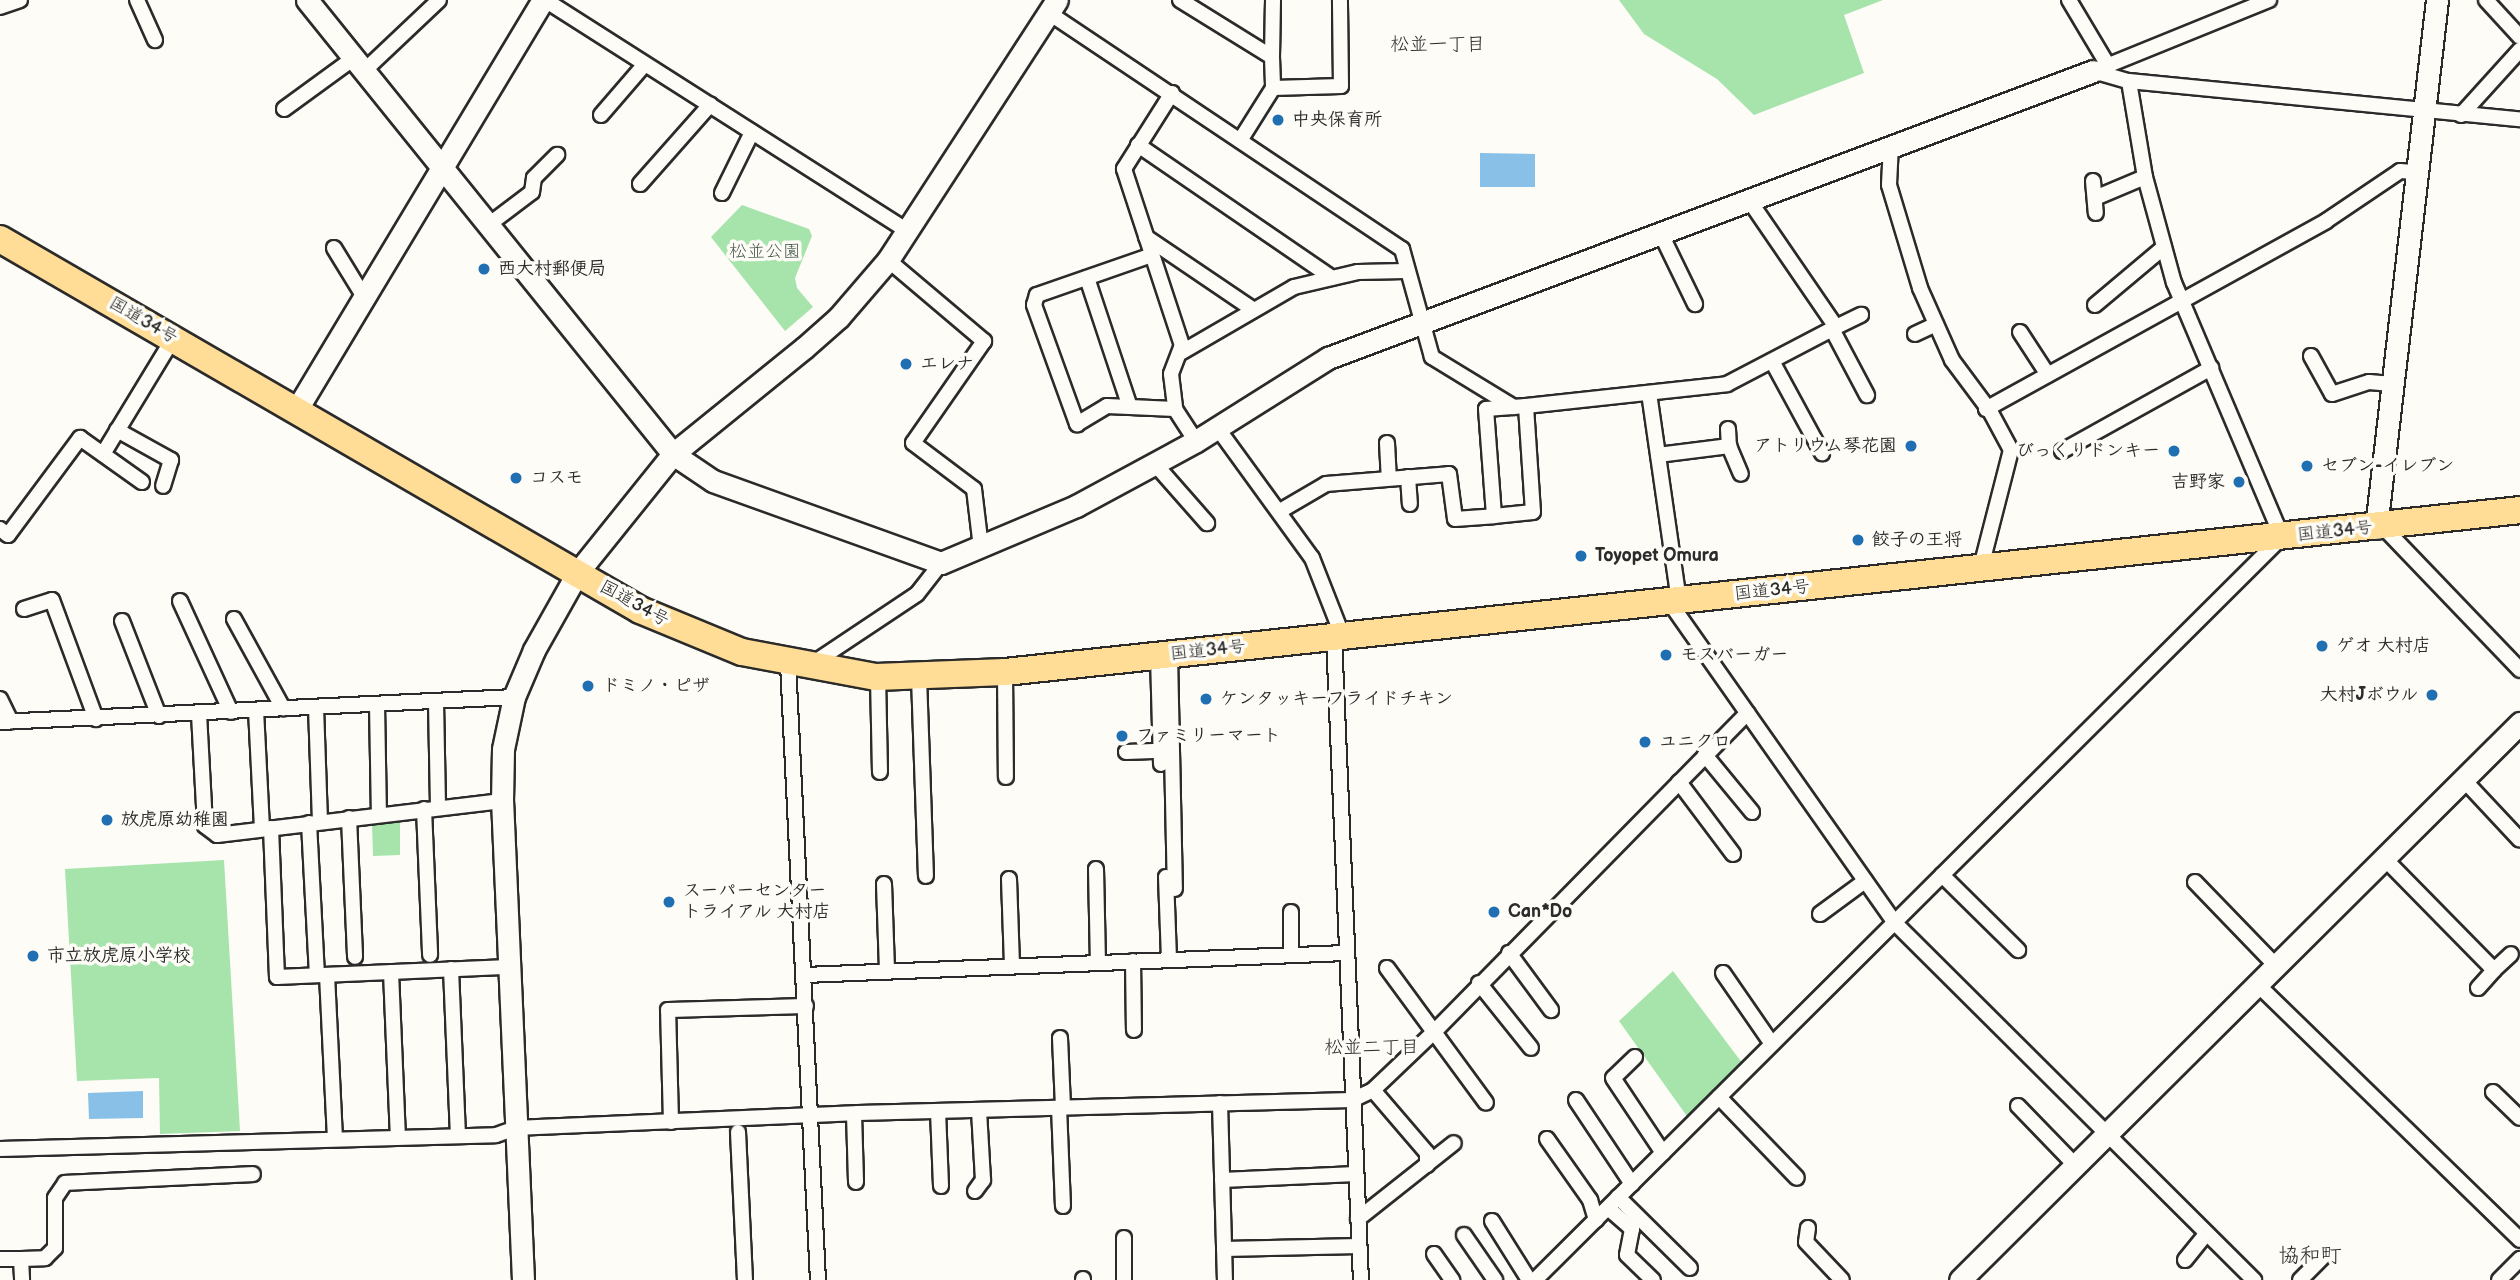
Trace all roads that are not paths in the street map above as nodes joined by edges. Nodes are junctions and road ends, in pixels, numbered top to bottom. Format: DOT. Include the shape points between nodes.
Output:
graph roads {
  1 [pos="20,0"];
  2 [pos="137,0"];
  3 [pos="307,0"];
  4 [pos="439,0"];
  5 [pos="544,0"];
  6 [pos="1180,0"];
  7 [pos="1273,0"];
  8 [pos="1340,0"];
  9 [pos="2069,0"];
  10 [pos="2269,0"];
  11 [pos="2437,0"];
  12 [pos="2486,0"];
  13 [pos="1053,6"];
  14 [pos="0,7"];
  15 [pos="2520,37"];
  16 [pos="155,40"];
  17 [pos="2520,50"];
  18 [pos="1272,57"];
  19 [pos="645,64"];
  20 [pos="359,65"];
  21 [pos="2101,69"];
  22 [pos="2129,81"];
  23 [pos="1273,88"];
  24 [pos="1171,93"];
  25 [pos="710,105"];
  26 [pos="284,109"];
  27 [pos="2423,110"];
  28 [pos="2461,114"];
  29 [pos="601,115"];
  30 [pos="2520,119"];
  31 [pos="752,132"];
  32 [pos="1241,139"];
  33 [pos="1138,145"];
  34 [pos="1891,145"];
  35 [pos="557,155"];
  36 [pos="442,166"];
  37 [pos="2416,172"];
  38 [pos="2145,177"];
  39 [pos="2093,181"];
  40 [pos="640,184"];
  41 [pos="722,193"];
  42 [pos="1749,200"];
  43 [pos="488,226"];
  44 [pos="907,231"];
  45 [pos="1661,234"];
  46 [pos="1146,237"];
  47 [pos="0,239"];
  48 [pos="2164,247"];
  49 [pos="334,248"];
  50 [pos="1152,255"];
  51 [pos="888,260"];
  52 [pos="1405,271"];
  53 [pos="1087,278"];
  54 [pos="1332,278"];
  55 [pos="364,297"];
  56 [pos="2183,303"];
  57 [pos="1695,304"];
  58 [pos="2095,305"];
  59 [pos="1254,310"];
  60 [pos="1861,314"];
  61 [pos="1420,324"];
  62 [pos="1936,324"];
  63 [pos="1834,328"];
  64 [pos="2020,331"];
  65 [pos="1915,334"];
  66 [pos="173,338"];
  67 [pos="1182,352"];
  68 [pos="2311,356"];
  69 [pos="1772,361"];
  70 [pos="2211,368"];
  71 [pos="2048,375"];
  72 [pos="2392,384"];
  73 [pos="1649,393"];
  74 [pos="1867,394"];
  75 [pos="1520,406"];
  76 [pos="1130,407"];
  77 [pos="1986,408"];
  78 [pos="297,409"];
  79 [pos="1175,409"];
  80 [pos="1216,426"];
  81 [pos="1728,429"];
  82 [pos="117,430"];
  83 [pos="1196,441"];
  84 [pos="1387,443"];
  85 [pos="1729,446"];
  86 [pos="2062,451"];
  87 [pos="1822,453"];
  88 [pos="103,454"];
  89 [pos="673,454"];
  90 [pos="1658,455"];
  91 [pos="1155,464"];
  92 [pos="1741,474"];
  93 [pos="1389,477"];
  94 [pos="1408,477"];
  95 [pos="142,482"];
  96 [pos="163,485"];
  97 [pos="1410,504"];
  98 [pos="2520,510"];
  99 [pos="1280,511"];
  100 [pos="1494,516"];
  101 [pos="1207,523"];
  102 [pos="2379,527"];
  103 [pos="0,528"];
  104 [pos="2282,537"];
  105 [pos="981,548"];
  106 [pos="941,563"];
  107 [pos="1981,567"];
  108 [pos="578,572"];
  109 [pos="180,601"];
  110 [pos="1674,602"];
  111 [pos="24,609"];
  112 [pos="234,619"];
  113 [pos="121,621"];
  114 [pos="1338,637"];
  115 [pos="1164,655"];
  116 [pos="798,665"];
  117 [pos="2520,670"];
  118 [pos="1005,672"];
  119 [pos="878,677"];
  120 [pos="919,677"];
  121 [pos="514,697"];
  122 [pos="0,699"];
  123 [pos="436,702"];
  124 [pos="377,704"];
  125 [pos="316,707"];
  126 [pos="283,708"];
  127 [pos="256,710"];
  128 [pos="230,712"];
  129 [pos="199,713"];
  130 [pos="1747,713"];
  131 [pos="159,716"];
  132 [pos="96,719"];
  133 [pos="5,722"];
  134 [pos="2520,723"];
  135 [pos="1126,752"];
  136 [pos="1705,755"];
  137 [pos="880,772"];
  138 [pos="1006,777"];
  139 [pos="2463,779"];
  140 [pos="1679,782"];
  141 [pos="502,801"];
  142 [pos="431,808"];
  143 [pos="1752,812"];
  144 [pos="379,815"];
  145 [pos="349,818"];
  146 [pos="314,822"];
  147 [pos="266,828"];
  148 [pos="2520,840"];
  149 [pos="1165,849"];
  150 [pos="1733,854"];
  151 [pos="2384,858"];
  152 [pos="1096,869"];
  153 [pos="1942,875"];
  154 [pos="926,876"];
  155 [pos="1009,879"];
  156 [pos="1865,881"];
  157 [pos="2196,882"];
  158 [pos="884,884"];
  159 [pos="1175,889"];
  160 [pos="1291,912"];
  161 [pos="1821,914"];
  162 [pos="1894,922"];
  163 [pos="2018,950"];
  164 [pos="1345,953"];
  165 [pos="1509,953"];
  166 [pos="2511,954"];
  167 [pos="430,955"];
  168 [pos="1291,955"];
  169 [pos="355,957"];
  170 [pos="1169,960"];
  171 [pos="1133,961"];
  172 [pos="1098,963"];
  173 [pos="2276,965"];
  174 [pos="1012,966"];
  175 [pos="509,967"];
  176 [pos="1387,968"];
  177 [pos="451,969"];
  178 [pos="2494,970"];
  179 [pos="391,972"];
  180 [pos="887,972"];
  181 [pos="1723,973"];
  182 [pos="322,975"];
  183 [pos="805,975"];
  184 [pos="1479,983"];
  185 [pos="2257,984"];
  186 [pos="2478,988"];
  187 [pos="806,1006"];
  188 [pos="1551,1010"];
  189 [pos="1134,1030"];
  190 [pos="1434,1032"];
  191 [pos="1060,1038"];
  192 [pos="1772,1044"];
  193 [pos="1531,1048"];
  194 [pos="1635,1057"];
  195 [pos="1373,1090"];
  196 [pos="2493,1092"];
  197 [pos="1719,1097"];
  198 [pos="1352,1100"];
  199 [pos="1576,1100"];
  200 [pos="1220,1103"];
  201 [pos="1486,1103"];
  202 [pos="2018,1106"];
  203 [pos="1061,1107"];
  204 [pos="979,1110"];
  205 [pos="939,1111"];
  206 [pos="854,1114"];
  207 [pos="811,1117"];
  208 [pos="2520,1118"];
  209 [pos="671,1122"];
  210 [pos="516,1128"];
  211 [pos="738,1132"];
  212 [pos="2105,1135"];
  213 [pos="458,1136"];
  214 [pos="398,1137"];
  215 [pos="335,1139"];
  216 [pos="1547,1139"];
  217 [pos="1454,1143"];
  218 [pos="0,1149"];
  219 [pos="1663,1153"];
  220 [pos="1427,1164"];
  221 [pos="2075,1165"];
  222 [pos="253,1174"];
  223 [pos="1356,1174"];
  224 [pos="1797,1178"];
  225 [pos="1222,1180"];
  226 [pos="856,1182"];
  227 [pos="1632,1184"];
  228 [pos="941,1186"];
  229 [pos="975,1191"];
  230 [pos="1613,1203"];
  231 [pos="1063,1206"];
  232 [pos="1358,1219"];
  233 [pos="1596,1220"];
  234 [pos="1492,1221"];
  235 [pos="1808,1228"];
  236 [pos="2206,1234"];
  237 [pos="1464,1235"];
  238 [pos="1124,1238"];
  239 [pos="2520,1240"];
  240 [pos="1359,1246"];
  241 [pos="1224,1249"];
  242 [pos="1434,1254"];
  243 [pos="2323,1257"];
  244 [pos="0,1259"];
  245 [pos="21,1259"];
  246 [pos="2520,1259"];
  247 [pos="2185,1260"];
  248 [pos="1690,1268"];
  249 [pos="1536,1279"];
  250 [pos="22,1280"];
  251 [pos="523,1280"];
  252 [pos="745,1280"];
  253 [pos="818,1280"];
  254 [pos="1124,1280"];
  255 [pos="1225,1280"];
  256 [pos="1361,1280"];
  257 [pos="1452,1280"];
  258 [pos="1495,1280"];
  259 [pos="1653,1280"];
  260 [pos="1842,1280"];
  261 [pos="1960,1280"];
  262 [pos="2254,1280"];
  263 [pos="2300,1280"];
  264 [pos="2499,1280"];
  1 -- 14 [label="street"];
  2 -- 16 [label="street"];
  3 -- 20 [label="street"];
  4 -- 20 [label="street"];
  5 -- 19 [label="street"];
  5 -- 36 [label="street"];
  6 -- 18 [label="street"];
  7 -- 18 [label="street"];
  8 -- 23 [label="street" via="1340,86"];
  9 -- 21 [label="street"];
  10 -- 21 [label="street"];
  11 -- 27 [label="street"];
  12 -- 15 [label="street"];
  13 -- 24 [label="street"];
  13 -- 44 [label="street"];
  17 -- 28 [label="street"];
  18 -- 23 [label="street"];
  19 -- 25 [label="street"];
  19 -- 29 [label="street"];
  20 -- 26 [label="street"];
  20 -- 36 [label="street"];
  21 -- 22 [label="street"];
  21 -- 34 [label="street"];
  22 -- 27 [label="street"];
  22 -- 38 [label="street"];
  23 -- 32 [label="street"];
  24 -- 32 [label="street"];
  24 -- 33 [label="street"];
  25 -- 31 [label="street"];
  25 -- 40 [label="street"];
  27 -- 28 [label="street"];
  27 -- 37 [label="street"];
  28 -- 30 [label="street"];
  31 -- 41 [label="street"];
  31 -- 44 [label="street"];
  32 -- 52 [label="street" via="1402,249"];
  33 -- 46 [label="street" via="1124,169"];
  33 -- 54 [label="street"];
  34 -- 42 [label="street"];
  34 -- 62 [label="street" via="1889,185 1898,224"];
  35 -- 43 [label="street" via="534,178 532,192"];
  36 -- 43 [label="street"];
  36 -- 55 [label="street"];
  37 -- 56 [label="street" via="2400,171 2326,221"];
  37 -- 72 [label="street"];
  38 -- 39 [label="street" via="2095,206"];
  38 -- 48 [label="street"];
  42 -- 45 [label="street"];
  42 -- 63 [label="street"];
  43 -- 89 [label="street"];
  44 -- 51 [label="street"];
  45 -- 57 [label="street"];
  45 -- 61 [label="street"];
  46 -- 50 [label="street"];
  46 -- 59 [label="street"];
  47 -- 66 [label="highway, 国道34号"];
  48 -- 56 [label="street"];
  48 -- 58 [label="street"];
  49 -- 55 [label="street"];
  50 -- 53 [label="street"];
  50 -- 67 [label="street"];
  51 -- 89 [label="street" via="813,340"];
  51 -- 105 [label="street" via="984,341 913,443 974,489"];
  52 -- 54 [label="street"];
  52 -- 61 [label="street"];
  53 -- 76 [label="street"];
  53 -- 76 [label="street" via="1037,295 1034,305 1068,409 1077,424 1107,406"];
  54 -- 59 [label="street" via="1294,287"];
  55 -- 78 [label="street"];
  56 -- 70 [label="street"];
  56 -- 71 [label="street"];
  59 -- 67 [label="street"];
  60 -- 63 [label="street"];
  61 -- 75 [label="street" via="1432,357 1440,364"];
  61 -- 80 [label="street" via="1328,358"];
  62 -- 65 [label="street"];
  62 -- 77 [label="street" via="1952,360"];
  63 -- 69 [label="street"];
  63 -- 74 [label="street"];
  64 -- 71 [label="street"];
  66 -- 78 [label="highway, 国道34号"];
  66 -- 82 [label="street"];
  67 -- 79 [label="street" via="1171,374"];
  68 -- 72 [label="street" via="2332,394 2361,384"];
  69 -- 73 [label="street" via="1727,384"];
  69 -- 87 [label="street"];
  70 -- 86 [label="street"];
  70 -- 104 [label="street"];
  71 -- 77 [label="street"];
  72 -- 102 [label="street"];
  73 -- 75 [label="street"];
  73 -- 90 [label="street"];
  75 -- 100 [label="street" via="1486,409"];
  75 -- 100 [label="street" via="1532,512"];
  76 -- 79 [label="street"];
  77 -- 107 [label="street" via="2011,450"];
  78 -- 108 [label="highway, 国道34号"];
  79 -- 83 [label="street"];
  80 -- 83 [label="street"];
  80 -- 99 [label="street"];
  81 -- 85 [label="street"];
  82 -- 88 [label="street"];
  82 -- 96 [label="street" via="171,460"];
  83 -- 91 [label="street"];
  84 -- 93 [label="street"];
  85 -- 90 [label="street"];
  85 -- 92 [label="street"];
  88 -- 95 [label="street"];
  88 -- 103 [label="street" via="80,438 8,534"];
  89 -- 106 [label="street" via="713,481"];
  89 -- 108 [label="street"];
  90 -- 110 [label="street"];
  91 -- 101 [label="street"];
  91 -- 105 [label="street"];
  93 -- 94 [label="street"];
  93 -- 99 [label="street" via="1326,484"];
  94 -- 97 [label="street"];
  94 -- 100 [label="street" via="1449,474 1455,519"];
  98 -- 102 [label="highway, 国道34号"];
  99 -- 114 [label="street" via="1312,558"];
  102 -- 104 [label="highway, 国道34号"];
  102 -- 117 [label="street"];
  104 -- 107 [label="highway, 国道34号"];
  104 -- 153 [label="street"];
  105 -- 106 [label="street"];
  106 -- 116 [label="street" via="917,594"];
  107 -- 110 [label="highway, 国道34号"];
  108 -- 116 [label="highway, 国道34号" via="640,610 692,634"];
  108 -- 121 [label="street" via="534,650"];
  109 -- 128 [label="street"];
  110 -- 114 [label="highway, 国道34号"];
  110 -- 130 [label="street"];
  111 -- 132 [label="street" via="52,600"];
  112 -- 126 [label="street"];
  113 -- 131 [label="street"];
  114 -- 115 [label="highway, 国道34号"];
  114 -- 164 [label="street"];
  115 -- 118 [label="highway, 国道34号"];
  115 -- 135 [label="street" via="1161,757"];
  115 -- 159 [label="street"];
  116 -- 119 [label="highway, 国道34号"];
  116 -- 183 [label="street"];
  118 -- 120 [label="highway, 国道34号"];
  118 -- 138 [label="street"];
  119 -- 120 [label="highway, 国道34号"];
  119 -- 137 [label="street"];
  120 -- 154 [label="street"];
  121 -- 123 [label="street"];
  121 -- 141 [label="street" via="503,749"];
  122 -- 133 [label="street"];
  123 -- 124 [label="street"];
  123 -- 142 [label="street"];
  124 -- 125 [label="street"];
  124 -- 144 [label="street"];
  125 -- 126 [label="street"];
  125 -- 146 [label="street"];
  126 -- 127 [label="street"];
  127 -- 128 [label="street"];
  127 -- 147 [label="street"];
  128 -- 129 [label="street"];
  129 -- 131 [label="street"];
  129 -- 147 [label="street" via="205,826 217,835"];
  130 -- 136 [label="street"];
  130 -- 156 [label="street"];
  131 -- 132 [label="street"];
  132 -- 133 [label="street"];
  134 -- 139 [label="street"];
  136 -- 140 [label="street"];
  136 -- 143 [label="street"];
  139 -- 148 [label="street"];
  139 -- 151 [label="street"];
  140 -- 150 [label="street"];
  140 -- 165 [label="street"];
  141 -- 142 [label="street"];
  141 -- 175 [label="street"];
  142 -- 144 [label="street"];
  142 -- 167 [label="street"];
  144 -- 145 [label="street"];
  145 -- 146 [label="street"];
  145 -- 169 [label="street"];
  146 -- 147 [label="street"];
  146 -- 182 [label="street"];
  147 -- 182 [label="street" via="277,977"];
  149 -- 170 [label="street"];
  151 -- 173 [label="street"];
  151 -- 178 [label="street"];
  152 -- 172 [label="street"];
  153 -- 162 [label="street"];
  153 -- 163 [label="street"];
  155 -- 174 [label="street"];
  156 -- 161 [label="street"];
  156 -- 162 [label="street"];
  157 -- 173 [label="street"];
  158 -- 180 [label="street"];
  160 -- 168 [label="street"];
  162 -- 192 [label="street"];
  162 -- 212 [label="street"];
  164 -- 168 [label="street"];
  164 -- 198 [label="street"];
  165 -- 184 [label="street"];
  165 -- 188 [label="street"];
  166 -- 178 [label="street"];
  168 -- 170 [label="street"];
  170 -- 171 [label="street"];
  171 -- 172 [label="street"];
  171 -- 189 [label="street"];
  172 -- 174 [label="street"];
  173 -- 185 [label="street"];
  174 -- 180 [label="street"];
  175 -- 177 [label="street"];
  175 -- 210 [label="street"];
  176 -- 190 [label="street"];
  177 -- 179 [label="street"];
  177 -- 213 [label="street"];
  178 -- 186 [label="street"];
  179 -- 182 [label="street"];
  179 -- 214 [label="street"];
  180 -- 183 [label="street"];
  181 -- 192 [label="street"];
  182 -- 215 [label="street"];
  183 -- 187 [label="street"];
  184 -- 190 [label="street"];
  184 -- 193 [label="street"];
  185 -- 212 [label="street"];
  185 -- 239 [label="street"];
  187 -- 207 [label="street"];
  187 -- 209 [label="street" via="668,1010"];
  190 -- 195 [label="street"];
  190 -- 201 [label="street"];
  191 -- 203 [label="street"];
  192 -- 197 [label="street"];
  194 -- 219 [label="street" via="1613,1078"];
  195 -- 198 [label="street"];
  195 -- 220 [label="street" via="1427,1153"];
  196 -- 208 [label="street"];
  197 -- 219 [label="street"];
  197 -- 224 [label="street"];
  198 -- 200 [label="street"];
  198 -- 223 [label="street"];
  199 -- 227 [label="street"];
  200 -- 203 [label="street"];
  200 -- 225 [label="street"];
  202 -- 221 [label="street"];
  203 -- 204 [label="street"];
  203 -- 231 [label="street"];
  204 -- 205 [label="street"];
  204 -- 229 [label="street" via="982,1180"];
  205 -- 206 [label="street"];
  205 -- 228 [label="street"];
  206 -- 207 [label="street"];
  206 -- 226 [label="street"];
  207 -- 209 [label="street"];
  207 -- 253 [label="street"];
  209 -- 210 [label="street"];
  210 -- 213 [label="street" via="496,1135"];
  210 -- 251 [label="street"];
  211 -- 252 [label="street"];
  212 -- 221 [label="street"];
  212 -- 236 [label="street"];
  213 -- 214 [label="street"];
  214 -- 215 [label="street"];
  215 -- 218 [label="street"];
  216 -- 233 [label="street" via="1590,1200"];
  217 -- 220 [label="street"];
  219 -- 227 [label="street"];
  220 -- 232 [label="street"];
  221 -- 261 [label="street"];
  222 -- 245 [label="street" via="65,1184 55,1198 55,1248 45,1258"];
  223 -- 225 [label="street"];
  223 -- 232 [label="street"];
  225 -- 241 [label="street"];
  227 -- 230 [label="street"];
  230 -- 233 [label="street"];
  230 -- 248 [label="street"];
  230 -- 259 [label="street" via="1632,1229 1627,1255"];
  232 -- 240 [label="street"];
  233 -- 249 [label="street"];
  234 -- 249 [label="street"];
  235 -- 260 [label="street" via="1806,1242"];
  236 -- 247 [label="street"];
  236 -- 262 [label="street"];
  237 -- 258 [label="street"];
  238 -- 254 [label="street"];
  240 -- 241 [label="street"];
  240 -- 256 [label="street"];
  241 -- 255 [label="street"];
  242 -- 257 [label="street"];
  243 -- 263 [label="street"];
  244 -- 245 [label="street"];
  245 -- 250 [label="street"];
  246 -- 264 [label="street"];
}
